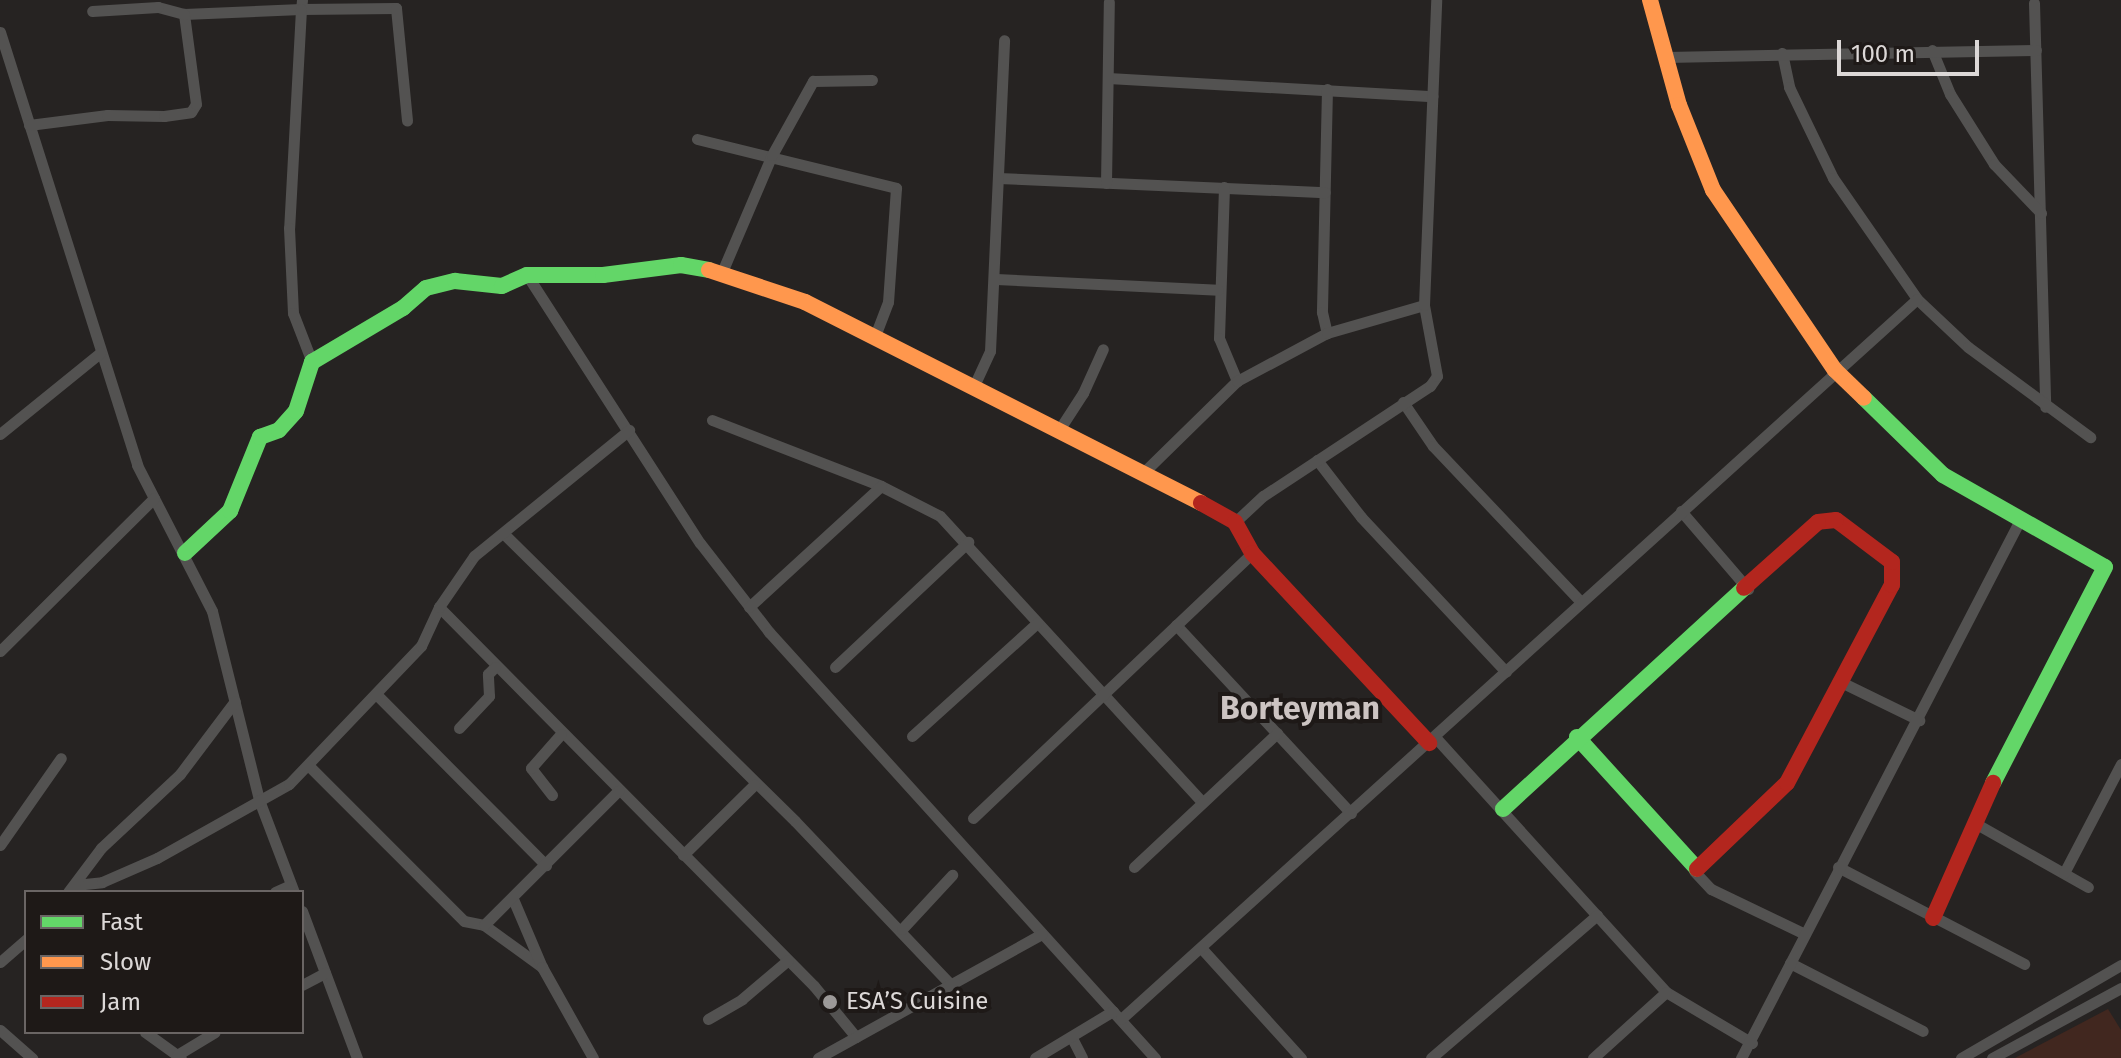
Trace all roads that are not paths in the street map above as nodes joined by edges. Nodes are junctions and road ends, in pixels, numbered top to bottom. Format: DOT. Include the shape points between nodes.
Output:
graph roads {
  1 [pos="1436,0"];
  2 [pos="1650,0"];
  3 [pos="1109,2"];
  4 [pos="2034,3"];
  5 [pos="301,5"];
  6 [pos="92,11"];
  7 [pos="184,14"];
  8 [pos="0,32"];
  9 [pos="1004,40"];
  10 [pos="1932,50"];
  11 [pos="2036,50"];
  12 [pos="1782,53"];
  13 [pos="1666,57"];
  14 [pos="1108,78"];
  15 [pos="872,80"];
  16 [pos="1327,89"];
  17 [pos="1433,96"];
  18 [pos="407,120"];
  19 [pos="29,125"];
  20 [pos="697,139"];
  21 [pos="772,155"];
  22 [pos="998,178"];
  23 [pos="1106,183"];
  24 [pos="1224,187"];
  25 [pos="1325,192"];
  26 [pos="2041,213"];
  27 [pos="722,272"];
  28 [pos="527,275"];
  29 [pos="996,279"];
  30 [pos="1218,290"];
  31 [pos="1917,299"];
  32 [pos="1424,305"];
  33 [pos="1327,333"];
  34 [pos="874,338"];
  35 [pos="1103,349"];
  36 [pos="100,353"];
  37 [pos="312,362"];
  38 [pos="1835,370"];
  39 [pos="1237,381"];
  40 [pos="973,388"];
  41 [pos="1403,402"];
  42 [pos="2045,407"];
  43 [pos="712,420"];
  44 [pos="629,430"];
  45 [pos="1059,430"];
  46 [pos="0,434"];
  47 [pos="2090,437"];
  48 [pos="1317,460"];
  49 [pos="1145,471"];
  50 [pos="881,486"];
  51 [pos="154,498"];
  52 [pos="1681,511"];
  53 [pos="2021,518"];
  54 [pos="1235,522"];
  55 [pos="505,535"];
  56 [pos="968,542"];
  57 [pos="185,553"];
  58 [pos="1252,553"];
  59 [pos="1748,589"];
  60 [pos="1581,602"];
  61 [pos="439,607"];
  62 [pos="749,607"];
  63 [pos="1037,623"];
  64 [pos="1176,625"];
  65 [pos="0,651"];
  66 [pos="495,667"];
  67 [pos="835,667"];
  68 [pos="1506,672"];
  69 [pos="1843,683"];
  70 [pos="1106,693"];
  71 [pos="377,695"];
  72 [pos="235,701"];
  73 [pos="1919,720"];
  74 [pos="459,728"];
  75 [pos="1277,733"];
  76 [pos="561,734"];
  77 [pos="912,736"];
  78 [pos="1577,737"];
  79 [pos="1432,740"];
  80 [pos="61,758"];
  81 [pos="2121,764"];
  82 [pos="309,766"];
  83 [pos="754,785"];
  84 [pos="618,791"];
  85 [pos="552,795"];
  86 [pos="259,800"];
  87 [pos="1202,802"];
  88 [pos="1503,809"];
  89 [pos="1351,813"];
  90 [pos="973,818"];
  91 [pos="1973,822"];
  92 [pos="0,845"];
  93 [pos="683,855"];
  94 [pos="546,865"];
  95 [pos="1134,867"];
  96 [pos="1838,867"];
  97 [pos="1694,871"];
  98 [pos="2064,873"];
  99 [pos="952,875"];
  100 [pos="2088,887"];
  101 [pos="72,888"];
  102 [pos="293,888"];
  103 [pos="513,899"];
  104 [pos="1597,915"];
  105 [pos="304,916"];
  106 [pos="1933,918"];
  107 [pos="484,925"];
  108 [pos="902,929"];
  109 [pos="1042,934"];
  110 [pos="1805,934"];
  111 [pos="24,941"];
  112 [pos="1203,950"];
  113 [pos="788,960"];
  114 [pos="0,962"];
  115 [pos="1790,963"];
  116 [pos="2024,964"];
  117 [pos="2121,965"];
  118 [pos="542,967"];
  119 [pos="325,973"];
  120 [pos="304,984"];
  121 [pos="950,984"];
  122 [pos="2121,988"];
  123 [pos="1666,992"];
  124 [pos="1117,1015"];
  125 [pos="708,1019"];
  126 [pos="0,1030"];
  127 [pos="1923,1031"];
  128 [pos="148,1034"];
  129 [pos="212,1034"];
  130 [pos="856,1037"];
  131 [pos="1072,1038"];
  132 [pos="1752,1043"];
  133 [pos="179,1056"];
  134 [pos="32,1058"];
  135 [pos="357,1058"];
  136 [pos="593,1058"];
  137 [pos="818,1058"];
  138 [pos="1035,1058"];
  139 [pos="1082,1058"];
  140 [pos="1155,1058"];
  141 [pos="1301,1058"];
  142 [pos="1431,1058"];
  143 [pos="1593,1058"];
  144 [pos="1741,1058"];
  145 [pos="1961,1058"];
  146 [pos="1992,1058"];
  1 -- 17 [label="street"];
  2 -- 13 [label="street"];
  3 -- 14 [label="street"];
  4 -- 11 [label="street"];
  5 -- 7 [label="street"];
  5 -- 18 [label="street" via="396,8"];
  5 -- 37 [label="street" via="290,242 293,313"];
  6 -- 7 [label="street" via="158,7"];
  7 -- 19 [label="street" via="196,104 191,112"];
  8 -- 19 [label="street"];
  9 -- 22 [label="street"];
  10 -- 11 [label="street"];
  10 -- 12 [label="street"];
  10 -- 26 [label="street" via="1950,94 1994,164"];
  11 -- 26 [label="street"];
  12 -- 13 [label="street"];
  12 -- 31 [label="street" via="1802,118 1833,178"];
  13 -- 38 [label="street" via="1696,153 1728,219"];
  14 -- 16 [label="street"];
  14 -- 23 [label="street"];
  15 -- 21 [label="street" via="813,81"];
  16 -- 17 [label="street"];
  16 -- 25 [label="street"];
  17 -- 32 [label="street"];
  19 -- 36 [label="street"];
  20 -- 21 [label="street"];
  21 -- 27 [label="street"];
  21 -- 34 [label="street" via="896,188 888,302"];
  22 -- 23 [label="street"];
  22 -- 29 [label="street"];
  23 -- 24 [label="street"];
  24 -- 25 [label="street"];
  24 -- 30 [label="street"];
  25 -- 33 [label="street" via="1322,312"];
  26 -- 42 [label="street"];
  27 -- 28 [label="street" via="681,265 603,275"];
  27 -- 34 [label="street" via="805,302"];
  28 -- 37 [label="street" via="502,286 455,281 426,288 403,308"];
  28 -- 44 [label="street"];
  29 -- 30 [label="street"];
  29 -- 40 [label="street" via="990,351"];
  30 -- 39 [label="street" via="1219,338"];
  31 -- 38 [label="street"];
  31 -- 42 [label="street"];
  32 -- 33 [label="street"];
  32 -- 41 [label="street" via="1439,366 1430,386"];
  33 -- 39 [label="street"];
  34 -- 40 [label="street"];
  35 -- 45 [label="street"];
  36 -- 46 [label="street"];
  36 -- 51 [label="street" via="137,465"];
  37 -- 57 [label="street" via="296,411 279,430 260,437 230,511"];
  38 -- 52 [label="street"];
  38 -- 53 [label="street" via="1943,475"];
  39 -- 49 [label="street"];
  40 -- 45 [label="street"];
  41 -- 48 [label="street"];
  41 -- 60 [label="street" via="1433,446"];
  42 -- 47 [label="street"];
  43 -- 50 [label="street"];
  44 -- 55 [label="street"];
  44 -- 62 [label="street" via="700,543"];
  45 -- 49 [label="street"];
  48 -- 54 [label="street"];
  48 -- 68 [label="street" via="1361,517"];
  49 -- 54 [label="street"];
  50 -- 56 [label="street" via="940,516"];
  50 -- 62 [label="street"];
  51 -- 57 [label="street"];
  51 -- 65 [label="street"];
  52 -- 59 [label="street"];
  52 -- 60 [label="street"];
  53 -- 73 [label="street"];
  53 -- 91 [label="street" via="2101,561 2105,574"];
  54 -- 58 [label="street"];
  55 -- 61 [label="street" via="474,556"];
  55 -- 83 [label="street"];
  56 -- 63 [label="street"];
  56 -- 67 [label="street"];
  57 -- 72 [label="street" via="212,611"];
  58 -- 64 [label="street"];
  58 -- 79 [label="street"];
  59 -- 69 [label="street" via="1827,518 1892,562 1892,585"];
  59 -- 78 [label="street"];
  60 -- 68 [label="street"];
  61 -- 66 [label="street"];
  61 -- 71 [label="street" via="421,646"];
  62 -- 109 [label="street"];
  63 -- 70 [label="street"];
  63 -- 77 [label="street"];
  64 -- 70 [label="street"];
  64 -- 75 [label="street"];
  66 -- 74 [label="street" via="488,674 489,696"];
  66 -- 76 [label="street"];
  68 -- 79 [label="street"];
  69 -- 73 [label="street"];
  69 -- 97 [label="street" via="1787,783"];
  70 -- 87 [label="street"];
  70 -- 90 [label="street"];
  71 -- 82 [label="street"];
  71 -- 94 [label="street"];
  72 -- 86 [label="street"];
  72 -- 101 [label="street" via="180,774 101,848"];
  73 -- 96 [label="street"];
  75 -- 87 [label="street"];
  75 -- 89 [label="street"];
  76 -- 84 [label="street"];
  76 -- 85 [label="street" via="531,768"];
  78 -- 88 [label="street"];
  78 -- 97 [label="street"];
  79 -- 88 [label="street"];
  79 -- 89 [label="street"];
  80 -- 92 [label="street"];
  81 -- 98 [label="street"];
  82 -- 86 [label="street"];
  82 -- 107 [label="street" via="464,921"];
  83 -- 93 [label="street"];
  83 -- 108 [label="street"];
  84 -- 93 [label="street"];
  84 -- 94 [label="street"];
  86 -- 101 [label="street" via="150,861 102,882"];
  86 -- 102 [label="street"];
  87 -- 95 [label="street"];
  88 -- 104 [label="street"];
  89 -- 112 [label="street"];
  91 -- 98 [label="street"];
  91 -- 106 [label="street"];
  93 -- 113 [label="street"];
  94 -- 103 [label="street"];
  96 -- 106 [label="street"];
  96 -- 110 [label="street"];
  97 -- 110 [label="street" via="1711,889"];
  98 -- 100 [label="street"];
  99 -- 108 [label="street"];
  103 -- 107 [label="street"];
  103 -- 118 [label="street"];
  104 -- 123 [label="street"];
  104 -- 142 [label="street"];
  105 -- 119 [label="street"];
  106 -- 116 [label="street"];
  107 -- 118 [label="street"];
  108 -- 121 [label="street"];
  109 -- 121 [label="street"];
  109 -- 124 [label="street"];
  110 -- 115 [label="street"];
  111 -- 114 [label="street"];
  112 -- 124 [label="street"];
  112 -- 141 [label="street"];
  113 -- 125 [label="street" via="742,999"];
  113 -- 130 [label="street"];
  115 -- 127 [label="street"];
  115 -- 132 [label="street"];
  117 -- 145 [label="street"];
  118 -- 136 [label="street"];
  119 -- 120 [label="street"];
  119 -- 135 [label="street"];
  121 -- 130 [label="street"];
  122 -- 146 [label="street"];
  123 -- 132 [label="street"];
  123 -- 143 [label="street"];
  124 -- 131 [label="street"];
  124 -- 140 [label="street"];
  126 -- 134 [label="street"];
  128 -- 133 [label="street"];
  129 -- 133 [label="street"];
  130 -- 137 [label="street"];
  131 -- 138 [label="street"];
  131 -- 139 [label="street"];
  132 -- 144 [label="street"];
}
